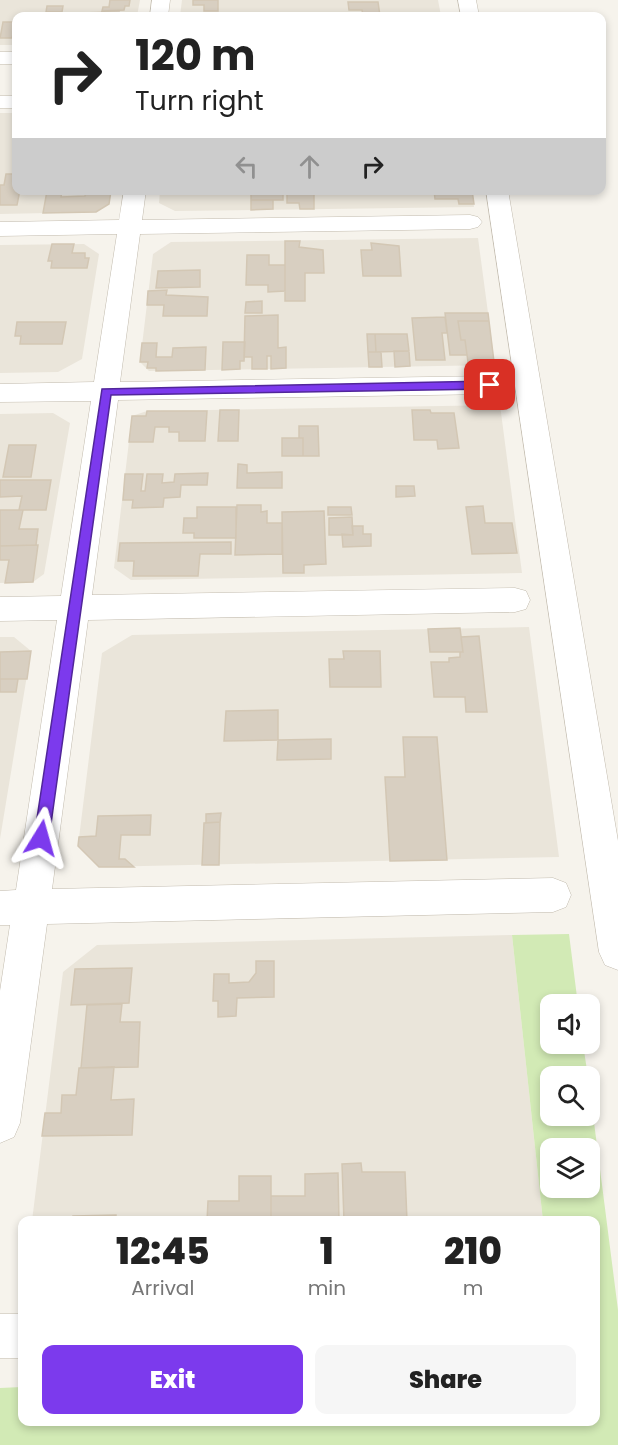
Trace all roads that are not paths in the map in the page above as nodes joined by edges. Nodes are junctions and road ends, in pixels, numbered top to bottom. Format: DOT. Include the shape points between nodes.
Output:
graph roads {
  1 [pos="134,195"];
  2 [pos="498,195"];
  3 [pos="470,222"];
  4 [pos="130,227"];
  5 [pos="0,229"];
  6 [pos="490,385"];
  7 [pos="106,391"];
  8 [pos="0,393"];
  9 [pos="515,600"];
  10 [pos="74,608"];
  11 [pos="0,609"];
  12 [pos="553,895"];
  13 [pos="16,907"];
  14 [pos="618,952"];
  15 [pos="0,1123"];
  16 [pos="0,1336"];
  17 [pos="18,1336"];
  1 -- 4 [label="street"];
  2 -- 14 [label="street"];
  3 -- 4 [label="street"];
  4 -- 5 [label="street"];
  4 -- 7 [label="street"];
  6 -- 7 [label="street"];
  7 -- 8 [label="street"];
  7 -- 10 [label="street"];
  9 -- 10 [label="street"];
  10 -- 11 [label="street"];
  10 -- 13 [label="street"];
  12 -- 13 [label="street"];
  13 -- 15 [label="street"];
  16 -- 17 [label="street"];
}
